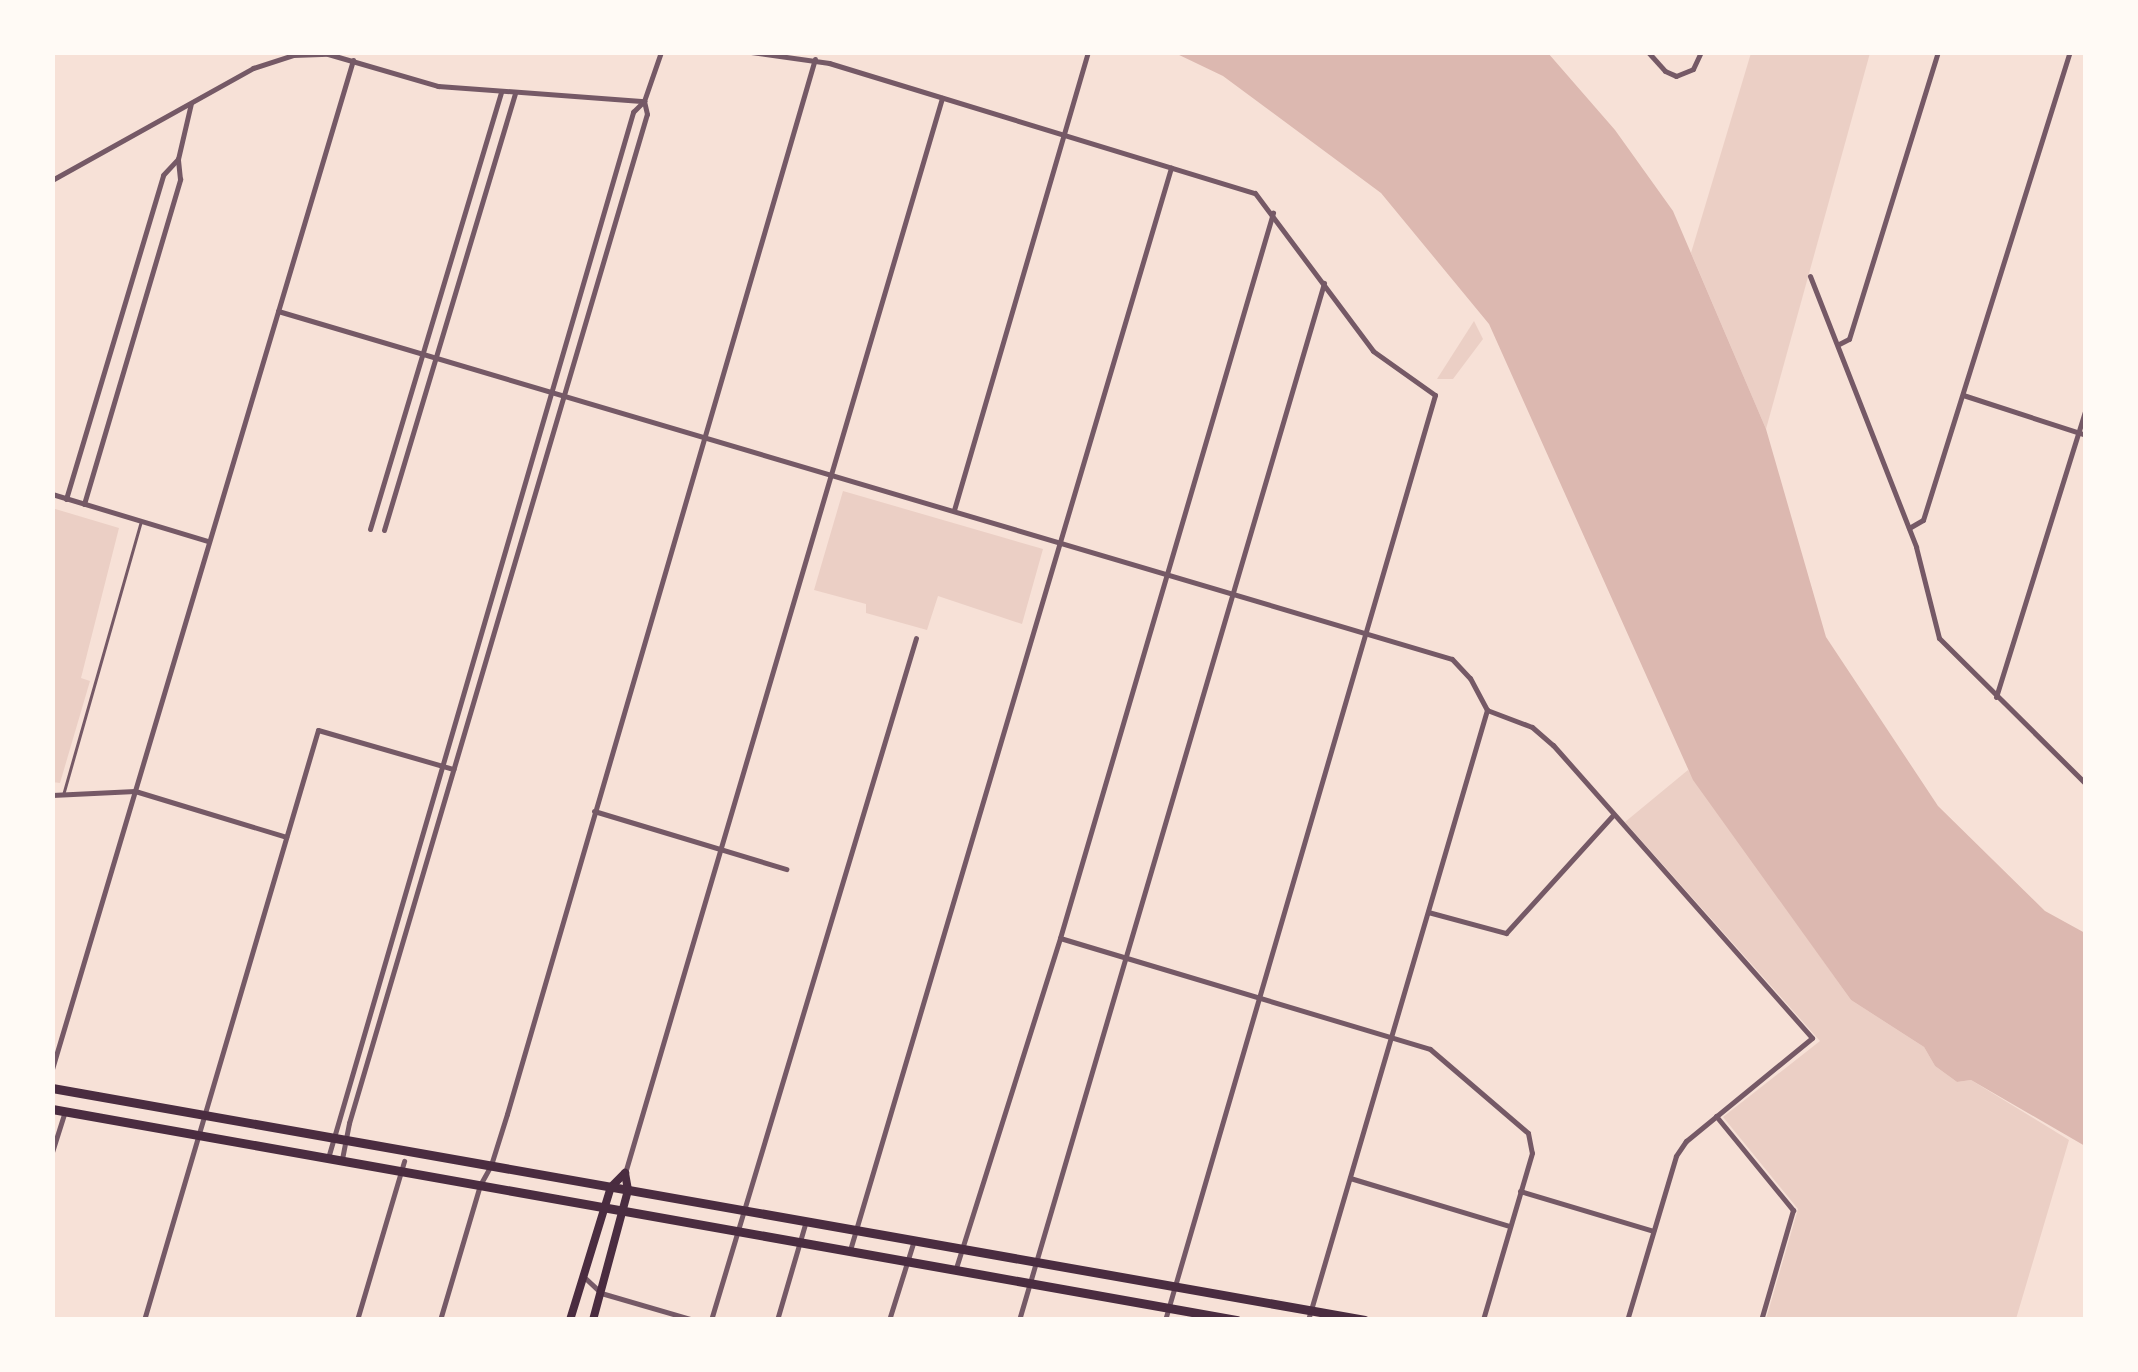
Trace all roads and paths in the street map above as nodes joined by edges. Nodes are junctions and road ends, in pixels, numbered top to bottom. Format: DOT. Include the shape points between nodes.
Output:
graph roads {
  1 [pos="661,52"];
  2 [pos="750,52"];
  3 [pos="1088,52"];
  4 [pos="1648,52"];
  5 [pos="1701,52"];
  6 [pos="1938,52"];
  7 [pos="2070,52"];
  8 [pos="815,59"];
  9 [pos="353,60"];
  10 [pos="501,92"];
  11 [pos="515,93"];
  12 [pos="942,98"];
  13 [pos="644,102"];
  14 [pos="191,103"];
  15 [pos="1063,136"];
  16 [pos="178,159"];
  17 [pos="1171,168"];
  18 [pos="52,180"];
  19 [pos="1274,213"];
  20 [pos="1810,276"];
  21 [pos="1324,283"];
  22 [pos="278,311"];
  23 [pos="1839,344"];
  24 [pos="422,354"];
  25 [pos="436,358"];
  26 [pos="551,391"];
  27 [pos="564,395"];
  28 [pos="1963,395"];
  29 [pos="2086,408"];
  30 [pos="2082,434"];
  31 [pos="704,436"];
  32 [pos="833,474"];
  33 [pos="52,494"];
  34 [pos="66,498"];
  35 [pos="84,504"];
  36 [pos="954,510"];
  37 [pos="141,521"];
  38 [pos="1909,528"];
  39 [pos="370,529"];
  40 [pos="384,530"];
  41 [pos="1061,541"];
  42 [pos="209,542"];
  43 [pos="1168,572"];
  44 [pos="1233,592"];
  45 [pos="1367,631"];
  46 [pos="916,638"];
  47 [pos="1996,697"];
  48 [pos="1487,710"];
  49 [pos="440,766"];
  50 [pos="453,770"];
  51 [pos="2086,784"];
  52 [pos="135,791"];
  53 [pos="52,795"];
  54 [pos="63,796"];
  55 [pos="594,811"];
  56 [pos="1613,814"];
  57 [pos="286,837"];
  58 [pos="723,849"];
  59 [pos="786,869"];
  60 [pos="1428,912"];
  61 [pos="1060,938"];
  62 [pos="1126,958"];
  63 [pos="1259,997"];
  64 [pos="1391,1037"];
  65 [pos="52,1068"];
  66 [pos="52,1088"];
  67 [pos="52,1109"];
  68 [pos="64,1111"];
  69 [pos="203,1115"];
  70 [pos="1716,1116"];
  71 [pos="199,1135"];
  72 [pos="332,1138"];
  73 [pos="346,1140"];
  74 [pos="407,1150"];
  75 [pos="52,1152"];
  76 [pos="328,1158"];
  77 [pos="342,1160"];
  78 [pos="402,1166"];
  79 [pos="491,1166"];
  80 [pos="625,1173"];
  81 [pos="1350,1178"];
  82 [pos="480,1185"];
  83 [pos="611,1186"];
  84 [pos="628,1190"];
  85 [pos="1520,1191"];
  86 [pos="606,1207"];
  87 [pos="623,1210"];
  88 [pos="746,1210"];
  89 [pos="806,1222"];
  90 [pos="1509,1226"];
  91 [pos="856,1230"];
  92 [pos="737,1231"];
  93 [pos="1654,1232"];
  94 [pos="914,1240"];
  95 [pos="801,1242"];
  96 [pos="850,1250"];
  97 [pos="961,1250"];
  98 [pos="908,1259"];
  99 [pos="1035,1262"];
  100 [pos="955,1269"];
  101 [pos="583,1276"];
  102 [pos="1030,1282"];
  103 [pos="1173,1285"];
  104 [pos="601,1292"];
  105 [pos="1168,1308"];
  106 [pos="1312,1308"];
  107 [pos="144,1320"];
  108 [pos="357,1320"];
  109 [pos="440,1320"];
  110 [pos="570,1320"];
  111 [pos="593,1320"];
  112 [pos="694,1320"];
  113 [pos="712,1320"];
  114 [pos="777,1320"];
  115 [pos="890,1320"];
  116 [pos="1020,1320"];
  117 [pos="1165,1320"];
  118 [pos="1237,1320"];
  119 [pos="1308,1320"];
  120 [pos="1366,1320"];
  121 [pos="1483,1320"];
  122 [pos="1627,1320"];
  123 [pos="1761,1320"];
  1 -- 13 [label="street"];
  2 -- 8 [label="street"];
  3 -- 15 [label="street"];
  4 -- 5 [label="street" via="1665,72 1680,76 1693,69"];
  6 -- 23 [label="street" via="1849,339"];
  7 -- 28 [label="street"];
  8 -- 12 [label="street"];
  8 -- 31 [label="street"];
  9 -- 10 [label="street" via="438,86"];
  9 -- 14 [label="street" via="292,55"];
  9 -- 22 [label="street"];
  10 -- 11 [label="street"];
  10 -- 24 [label="street"];
  11 -- 13 [label="street"];
  11 -- 25 [label="street"];
  12 -- 15 [label="street"];
  12 -- 32 [label="street"];
  13 -- 26 [label="street" via="633,112"];
  13 -- 27 [label="street" via="647,114"];
  14 -- 16 [label="street"];
  14 -- 18 [label="street"];
  15 -- 17 [label="street"];
  15 -- 36 [label="street"];
  16 -- 34 [label="street" via="163,175"];
  16 -- 35 [label="street" via="180,179"];
  17 -- 19 [label="street" via="1256,193"];
  17 -- 41 [label="street"];
  19 -- 21 [label="street"];
  19 -- 43 [label="street"];
  20 -- 23 [label="street"];
  21 -- 44 [label="street"];
  21 -- 45 [label="street" via="1373,351 1432,389 1435,402"];
  22 -- 24 [label="street"];
  22 -- 42 [label="street"];
  23 -- 38 [label="street"];
  24 -- 25 [label="street"];
  24 -- 39 [label="street"];
  25 -- 26 [label="street"];
  25 -- 40 [label="street"];
  26 -- 27 [label="street"];
  26 -- 49 [label="street"];
  27 -- 31 [label="street"];
  27 -- 50 [label="street"];
  28 -- 30 [label="street"];
  28 -- 38 [label="street" via="1924,520"];
  29 -- 30 [label="street"];
  30 -- 47 [label="street"];
  31 -- 32 [label="street"];
  31 -- 55 [label="street"];
  32 -- 36 [label="street"];
  32 -- 58 [label="street"];
  33 -- 34 [label="street"];
  34 -- 35 [label="street"];
  35 -- 37 [label="street"];
  36 -- 41 [label="street"];
  37 -- 42 [label="street"];
  37 -- 54 [label="lane"];
  38 -- 47 [label="street" via="1939,638"];
  41 -- 43 [label="street"];
  41 -- 91 [label="street"];
  42 -- 52 [label="street"];
  43 -- 44 [label="street"];
  43 -- 61 [label="street"];
  44 -- 45 [label="street"];
  44 -- 62 [label="street"];
  45 -- 48 [label="street" via="1452,659"];
  45 -- 63 [label="street"];
  46 -- 88 [label="street"];
  47 -- 51 [label="street"];
  48 -- 56 [label="street" via="1542,736"];
  48 -- 60 [label="street"];
  49 -- 50 [label="street"];
  49 -- 57 [label="street" via="318,730"];
  49 -- 72 [label="street"];
  50 -- 73 [label="street"];
  52 -- 54 [label="street"];
  52 -- 57 [label="street"];
  52 -- 65 [label="street"];
  53 -- 54 [label="street"];
  55 -- 58 [label="street"];
  55 -- 79 [label="street"];
  56 -- 60 [label="street" via="1506,934"];
  56 -- 70 [label="street" via="1812,1038"];
  57 -- 69 [label="street"];
  58 -- 59 [label="street"];
  58 -- 80 [label="street"];
  60 -- 64 [label="street"];
  61 -- 62 [label="street"];
  61 -- 97 [label="street"];
  62 -- 63 [label="street"];
  62 -- 99 [label="street"];
  63 -- 64 [label="street"];
  63 -- 103 [label="street"];
  64 -- 81 [label="street"];
  64 -- 85 [label="street" via="1430,1049 1528,1133 1532,1153"];
  66 -- 69 [label="main road"];
  67 -- 68 [label="main road"];
  68 -- 71 [label="main road"];
  68 -- 75 [label="street"];
  69 -- 71 [label="street"];
  69 -- 72 [label="main road"];
  70 -- 93 [label="street" via="1676,1156"];
  70 -- 123 [label="street" via="1793,1210"];
  71 -- 76 [label="main road"];
  71 -- 107 [label="street"];
  72 -- 73 [label="main road"];
  72 -- 76 [label="street"];
  73 -- 74 [label="main road"];
  73 -- 77 [label="street"];
  74 -- 78 [label="lane"];
  74 -- 79 [label="main road"];
  76 -- 77 [label="main road"];
  77 -- 78 [label="main road"];
  78 -- 82 [label="main road"];
  78 -- 108 [label="street"];
  79 -- 82 [label="street"];
  79 -- 83 [label="main road"];
  80 -- 83 [label="main road"];
  80 -- 84 [label="main road"];
  81 -- 90 [label="street"];
  81 -- 106 [label="street"];
  82 -- 86 [label="main road"];
  82 -- 109 [label="street"];
  83 -- 84 [label="main road"];
  83 -- 86 [label="main road"];
  84 -- 87 [label="main road"];
  84 -- 88 [label="main road"];
  85 -- 90 [label="street"];
  85 -- 93 [label="street"];
  86 -- 87 [label="main road"];
  86 -- 101 [label="main road"];
  87 -- 92 [label="main road"];
  87 -- 104 [label="main road"];
  88 -- 89 [label="main road"];
  88 -- 92 [label="street"];
  89 -- 91 [label="main road"];
  89 -- 95 [label="street"];
  90 -- 121 [label="street"];
  91 -- 94 [label="main road"];
  91 -- 96 [label="street"];
  92 -- 95 [label="main road"];
  92 -- 113 [label="street"];
  93 -- 122 [label="street"];
  94 -- 97 [label="main road"];
  94 -- 98 [label="street"];
  95 -- 96 [label="main road"];
  95 -- 114 [label="street"];
  96 -- 98 [label="main road"];
  97 -- 99 [label="main road"];
  97 -- 100 [label="street"];
  98 -- 100 [label="main road"];
  98 -- 115 [label="street"];
  99 -- 102 [label="street"];
  99 -- 103 [label="main road"];
  100 -- 102 [label="main road"];
  101 -- 104 [label="street"];
  101 -- 110 [label="main road"];
  102 -- 105 [label="main road"];
  102 -- 116 [label="street"];
  103 -- 105 [label="street"];
  103 -- 106 [label="main road"];
  104 -- 111 [label="main road"];
  104 -- 112 [label="street"];
  105 -- 117 [label="street"];
  105 -- 118 [label="main road"];
  106 -- 119 [label="street"];
  106 -- 120 [label="main road"];
}
